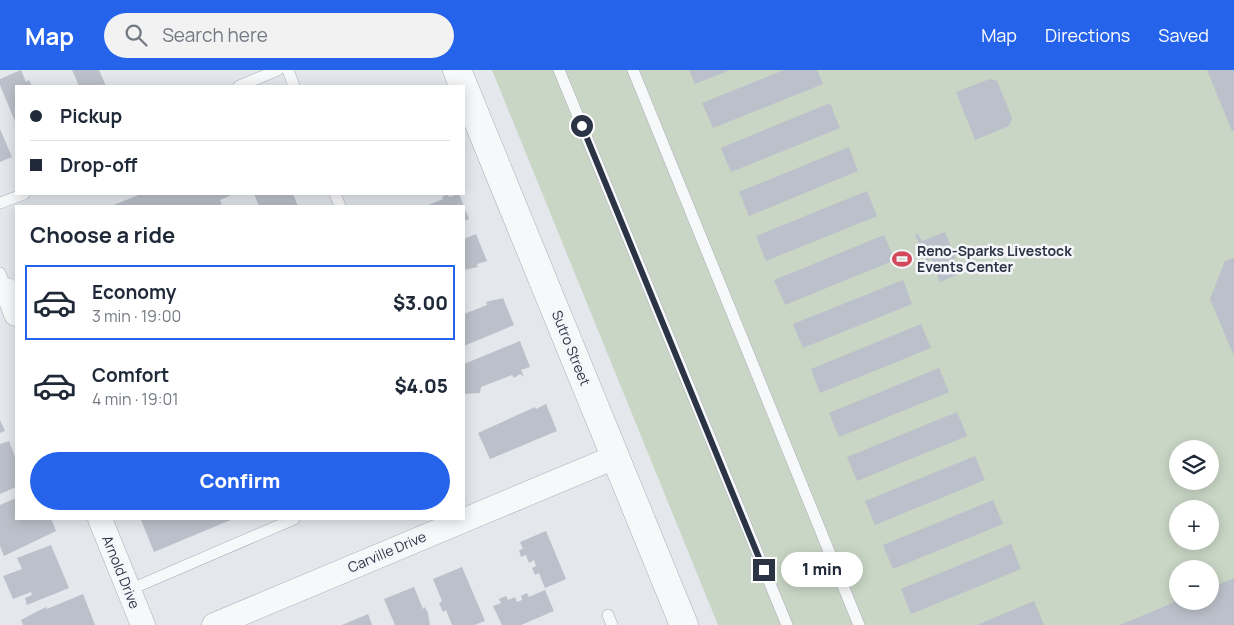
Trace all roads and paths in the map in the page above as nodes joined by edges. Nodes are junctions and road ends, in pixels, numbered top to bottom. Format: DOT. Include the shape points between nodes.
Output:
graph roads {
  1 [pos="278,70"];
  2 [pos="288,70"];
  3 [pos="457,70"];
  4 [pos="559,70"];
  5 [pos="633,70"];
  6 [pos="240,85"];
  7 [pos="294,85"];
  8 [pos="463,85"];
  9 [pos="465,90"];
  10 [pos="21,195"];
  11 [pos="0,203"];
  12 [pos="2,285"];
  13 [pos="15,312"];
  14 [pos="615,457"];
  15 [pos="100,520"];
  16 [pos="292,520"];
  17 [pos="465,520"];
  18 [pos="465,520"];
  19 [pos="129,590"];
  20 [pos="143,625"];
  21 [pos="214,625"];
  22 [pos="684,625"];
  23 [pos="787,625"];
  24 [pos="859,625"];
  1 -- 6 [label="lane"];
  2 -- 7 [label="lane"];
  3 -- 8 [label="street, Sutro Street"];
  4 -- 23 [label="lane"];
  5 -- 24 [label="lane"];
  9 -- 14 [label="street, Sutro Street"];
  10 -- 11 [label="lane"];
  12 -- 13 [label="street"];
  14 -- 17 [label="street, Carville Drive"];
  14 -- 22 [label="street, Sutro Street"];
  15 -- 19 [label="street, Arnold Drive"];
  16 -- 19 [label="lane"];
  18 -- 21 [label="street, Carville Drive"];
  19 -- 20 [label="street, Arnold Drive"];
}
